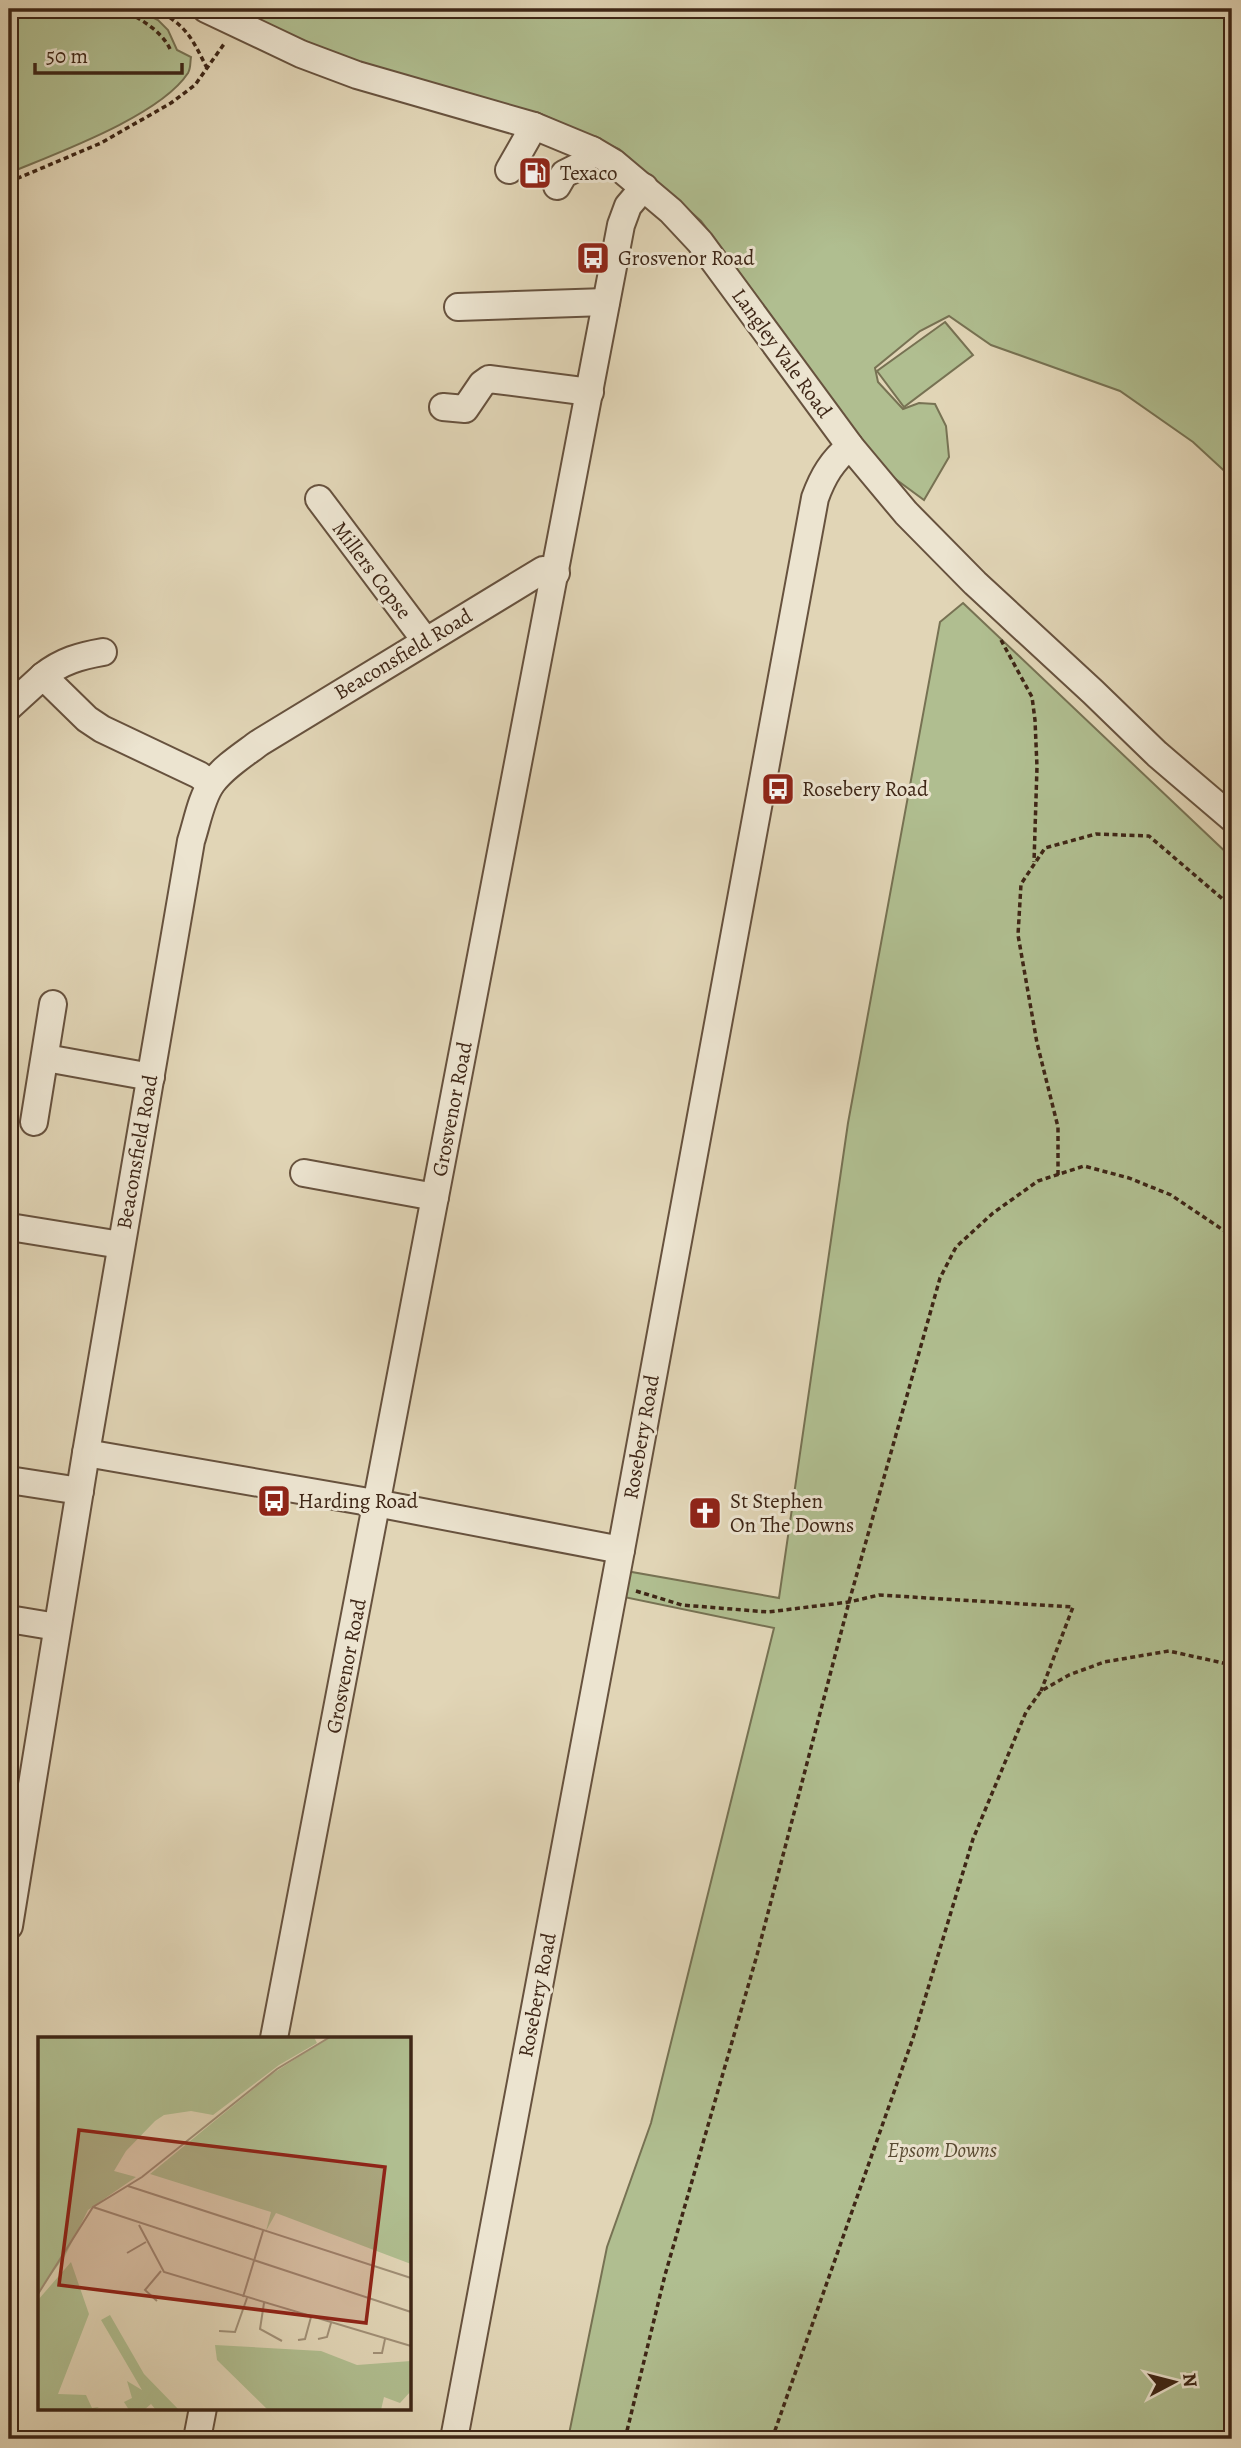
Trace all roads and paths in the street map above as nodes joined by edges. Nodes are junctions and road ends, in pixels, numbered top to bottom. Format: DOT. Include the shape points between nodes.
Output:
graph roads {
  1 [pos="121,9"];
  2 [pos="155,9"];
  3 [pos="206,9"];
  4 [pos="237,24"];
  5 [pos="170,49"];
  6 [pos="208,70"];
  7 [pos="534,126"];
  8 [pos="592,150"];
  9 [pos="509,170"];
  10 [pos="9,182"];
  11 [pos="557,186"];
  12 [pos="644,187"];
  13 [pos="606,302"];
  14 [pos="458,307"];
  15 [pos="590,392"];
  16 [pos="443,407"];
  17 [pos="850,446"];
  18 [pos="319,499"];
  19 [pos="556,573"];
  20 [pos="1013,619"];
  21 [pos="425,640"];
  22 [pos="103,652"];
  23 [pos="43,676"];
  24 [pos="9,707"];
  25 [pos="211,784"];
  26 [pos="1232,818"];
  27 [pos="1034,865"];
  28 [pos="1232,907"];
  29 [pos="53,1004"];
  30 [pos="46,1058"];
  31 [pos="151,1077"];
  32 [pos="34,1122"];
  33 [pos="304,1173"];
  34 [pos="1058,1175"];
  35 [pos="435,1197"];
  36 [pos="16,1228"];
  37 [pos="1232,1236"];
  38 [pos="121,1245"];
  39 [pos="86,1453"];
  40 [pos="9,1480"];
  41 [pos="80,1491"];
  42 [pos="377,1504"];
  43 [pos="621,1550"];
  44 [pos="614,1584"];
  45 [pos="849,1602"];
  46 [pos="9,1619"];
  47 [pos="57,1627"];
  48 [pos="1232,1665"];
  49 [pos="1041,1691"];
  50 [pos="9,1926"];
  51 [pos="274,2037"];
  52 [pos="204,2410"];
  53 [pos="197,2439"];
  54 [pos="454,2439"];
  55 [pos="625,2439"];
  56 [pos="772,2439"];
  1 -- 5 [label="path" via="140,19"];
  2 -- 6 [label="path" via="189,33"];
  3 -- 4 [label="street, Langley Vale Road"];
  4 -- 6 [label="path"];
  4 -- 7 [label="street, Langley Vale Road" via="357,75"];
  6 -- 10 [label="path" via="195,85 139,123"];
  7 -- 8 [label="street, Langley Vale Road"];
  7 -- 9 [label="street"];
  8 -- 11 [label="street"];
  8 -- 12 [label="street, Langley Vale Road"];
  12 -- 13 [label="street, Grosvenor Road" via="628,206 621,225"];
  12 -- 17 [label="street, Langley Vale Road" via="700,242"];
  13 -- 14 [label="street"];
  13 -- 15 [label="street, Grosvenor Road"];
  15 -- 16 [label="street" via="489,379 465,409"];
  15 -- 19 [label="street, Grosvenor Road"];
  17 -- 20 [label="street, Langley Vale Road" via="915,522"];
  17 -- 43 [label="street, Rosebery Road" via="823,475 815,498"];
  18 -- 21 [label="street, Millers Copse"];
  19 -- 21 [label="street, Beaconsfield Road" via="543,570"];
  19 -- 35 [label="street, Grosvenor Road"];
  20 -- 26 [label="street, Langley Vale Road" via="1189,784"];
  20 -- 27 [label="path" via="999,635 1032,697 1037,767"];
  21 -- 25 [label="street, Beaconsfield Road" via="259,743"];
  22 -- 23 [label="street" via="76,656"];
  23 -- 24 [label="street"];
  23 -- 25 [label="street" via="102,729"];
  25 -- 31 [label="street, Beaconsfield Road" via="191,841"];
  27 -- 28 [label="path" via="1045,848 1096,834 1149,836"];
  27 -- 34 [label="path" via="1021,884 1018,935 1058,1127"];
  29 -- 30 [label="street"];
  30 -- 31 [label="street"];
  30 -- 32 [label="street"];
  31 -- 38 [label="street, Beaconsfield Road"];
  33 -- 35 [label="street"];
  34 -- 37 [label="path" via="1084,1166 1129,1178 1171,1195"];
  34 -- 45 [label="path" via="1038,1181 993,1213 956,1247 940,1278"];
  35 -- 42 [label="street, Grosvenor Road"];
  36 -- 38 [label="street"];
  38 -- 39 [label="street, Beaconsfield Road"];
  39 -- 41 [label="street, Beaconsfield Road"];
  39 -- 42 [label="street"];
  40 -- 41 [label="street"];
  41 -- 47 [label="street, Beaconsfield Road"];
  42 -- 43 [label="street"];
  42 -- 51 [label="street, Grosvenor Road"];
  43 -- 44 [label="street, Rosebery Road"];
  44 -- 45 [label="path" via="682,1605 768,1612"];
  44 -- 54 [label="street, Rosebery Road"];
  45 -- 49 [label="path" via="879,1595 1073,1607"];
  45 -- 55 [label="path" via="757,1955 665,2275"];
  46 -- 47 [label="street"];
  47 -- 50 [label="street, Beaconsfield Road"];
  48 -- 49 [label="path" via="1169,1651 1104,1662"];
  49 -- 56 [label="path" via="1026,1712 973,1839 914,2035"];
  52 -- 53 [label="street"];
}
